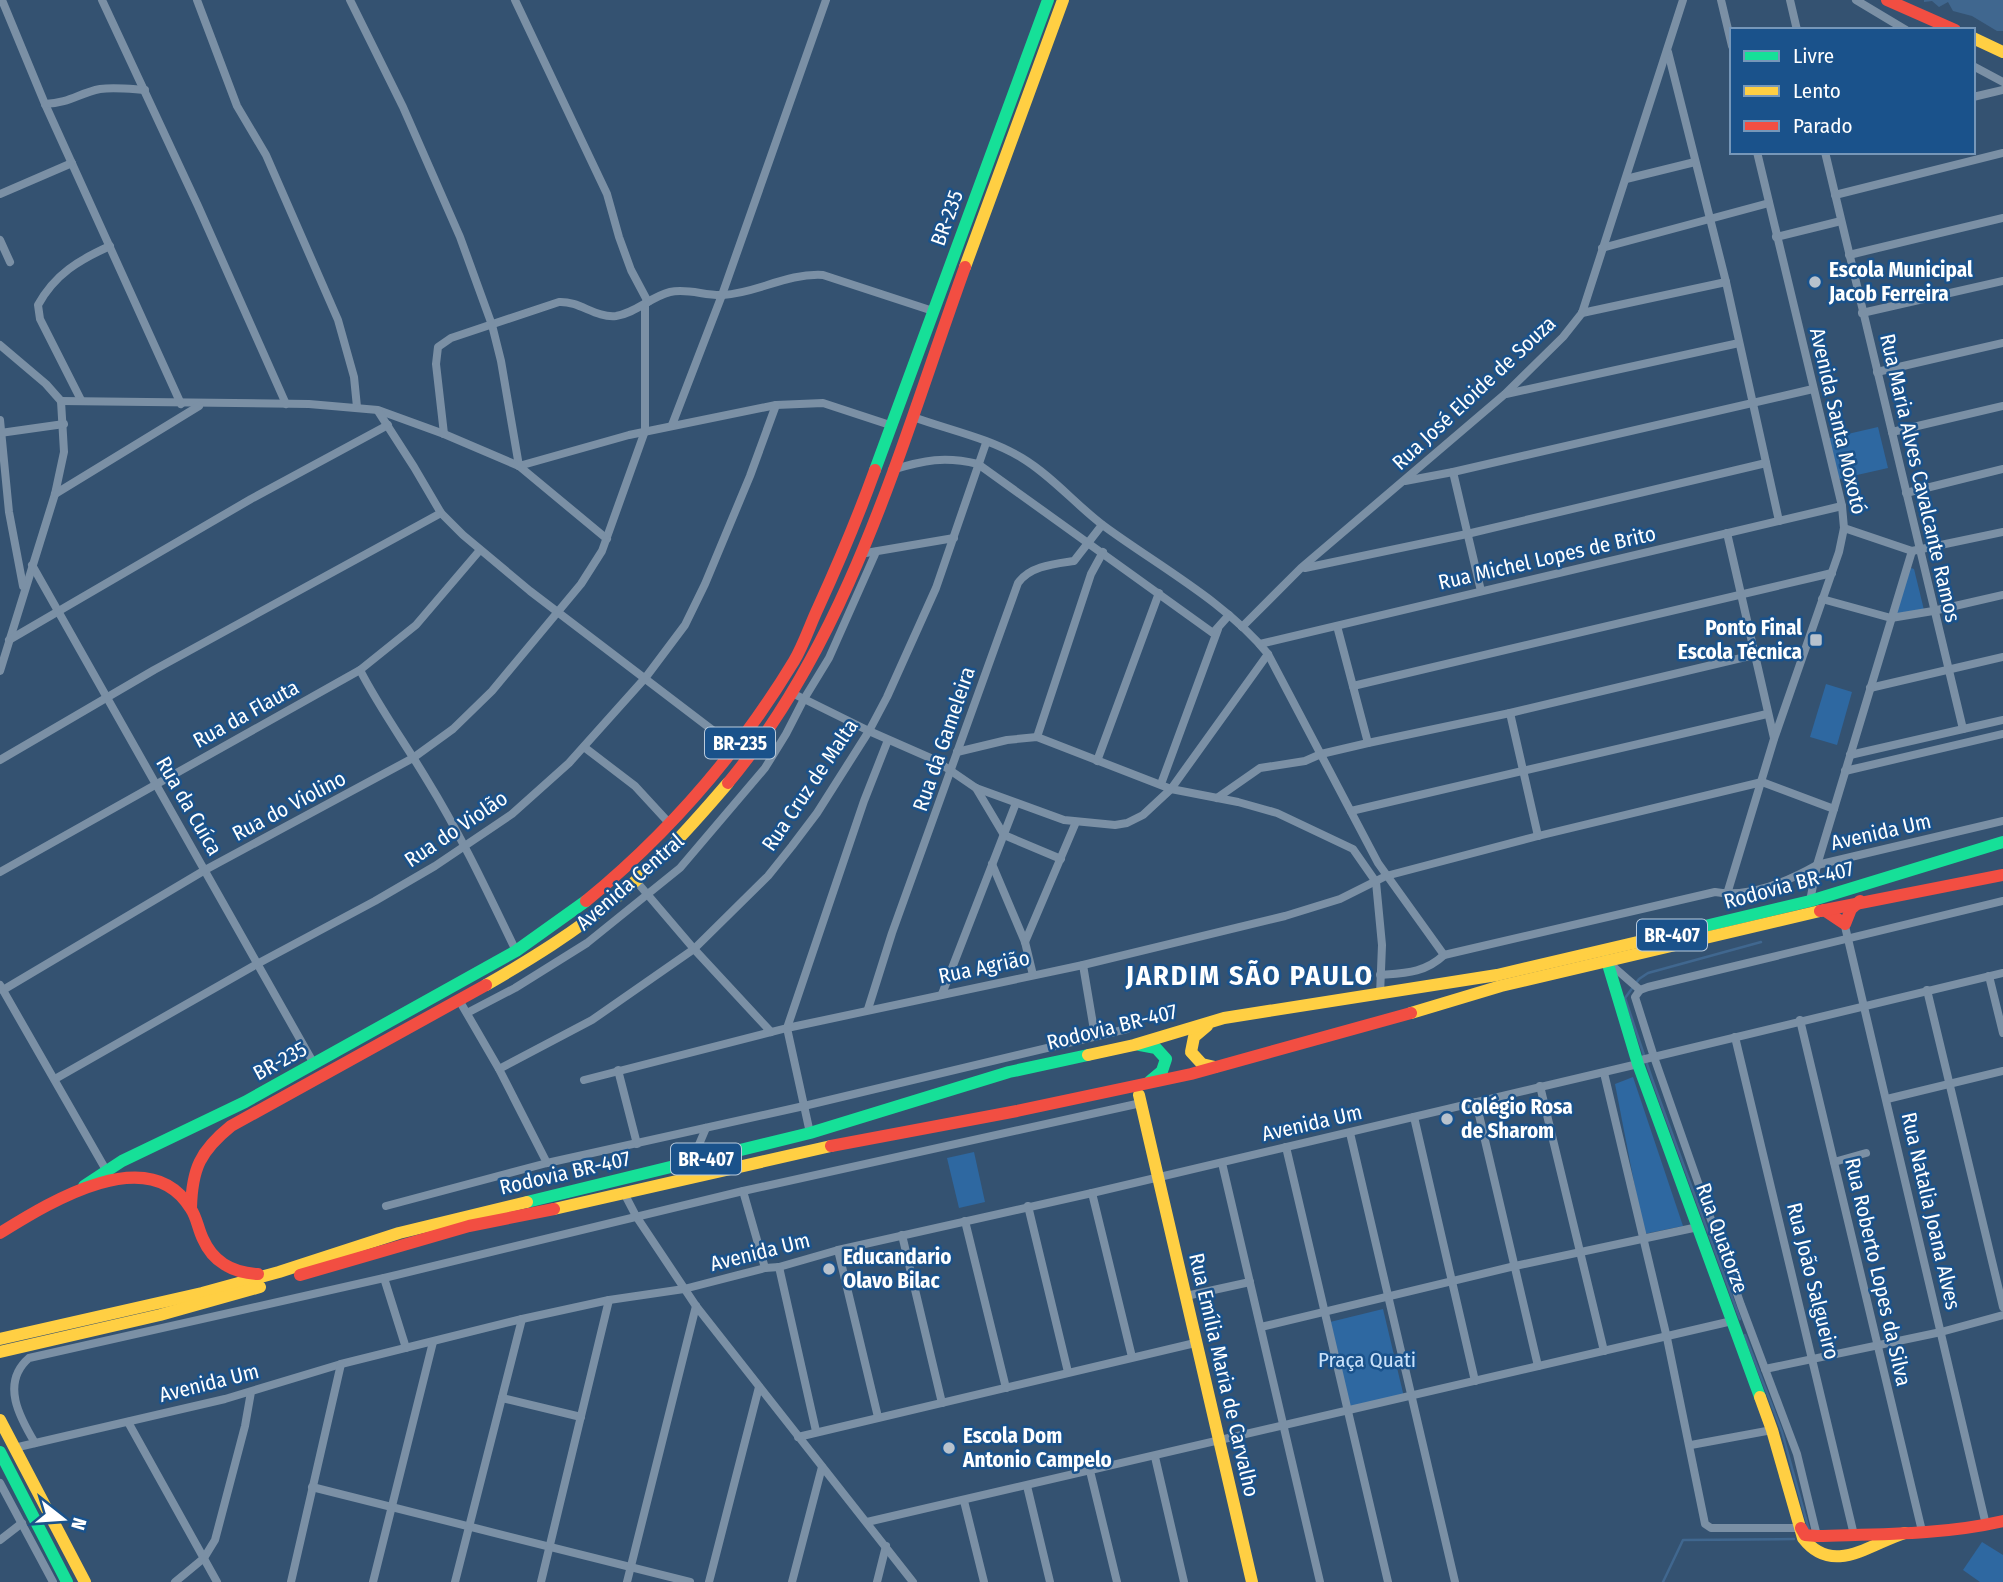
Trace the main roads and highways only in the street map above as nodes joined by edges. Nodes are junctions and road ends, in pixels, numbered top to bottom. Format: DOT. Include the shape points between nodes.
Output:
graph roads {
  1 [pos="1048,0"];
  2 [pos="1063,0"];
  3 [pos="1887,0"];
  4 [pos="1950,28"];
  5 [pos="1975,39"];
  6 [pos="2003,52"];
  7 [pos="795,659"];
  8 [pos="808,666"];
  9 [pos="2003,842"];
  10 [pos="2003,875"];
  11 [pos="1860,901"];
  12 [pos="1824,910"];
  13 [pos="1606,961"];
  14 [pos="1224,1018"];
  15 [pos="1134,1045"];
  16 [pos="1215,1067"];
  17 [pos="1149,1082"];
  18 [pos="1140,1099"];
  19 [pos="78,1189"];
  20 [pos="191,1208"];
  21 [pos="0,1233"];
  22 [pos="279,1272"];
  23 [pos="0,1339"];
  24 [pos="19,1347"];
  25 [pos="0,1352"];
  26 [pos="0,1358"];
  27 [pos="0,1420"];
  28 [pos="0,1452"];
  29 [pos="2003,1521"];
  30 [pos="1801,1528"];
  31 [pos="1905,1533"];
  32 [pos="1833,1536"];
  33 [pos="1826,1555"];
  34 [pos="67,1582"];
  35 [pos="85,1582"];
  36 [pos="1252,1582"];
  1 -- 7 [label="main road, BR-235 / BR-235" via="850,539"];
  2 -- 8 [label="main road, BR-235 / BR-235" via="913,417 843,595"];
  3 -- 4 [label="main road"];
  5 -- 6 [label="main road"];
  7 -- 8 [label="main road"];
  7 -- 19 [label="main road, BR-235 / BR-235" via="736,748 670,824 595,894 516,951"];
  8 -- 20 [label="main road, BR-235 / BR-235" via="798,696 706,807 636,881 499,978 231,1126 209,1143 199,1160"];
  9 -- 14 [label="main road, Rodovia BR-407 / BR-407" via="1810,901 1497,975"];
  10 -- 11 [label="main road, Rodovia BR-407 / BR-407"];
  11 -- 12 [label="main road, Rodovia BR-407 / BR-407"];
  11 -- 12 [label="main road" via="1845,924"];
  12 -- 13 [label="main road, Rodovia BR-407 / BR-407"];
  13 -- 16 [label="main road, Rodovia BR-407 / BR-407" via="1477,992"];
  13 -- 30 [label="main road, Rua Quatorze" via="1638,1063 1772,1430"];
  14 -- 15 [label="main road, Rodovia BR-407 / BR-407"];
  14 -- 16 [label="main road" via="1199,1031 1190,1045 1193,1057"];
  15 -- 17 [label="main road" via="1155,1048 1166,1059 1162,1071"];
  15 -- 22 [label="main road, Rodovia BR-407 / BR-407" via="1009,1072 810,1133 399,1233"];
  16 -- 17 [label="main road, Rodovia BR-407 / BR-407"];
  17 -- 24 [label="main road, Rodovia BR-407 / BR-407" via="817,1149 450,1231 76,1340"];
  18 -- 36 [label="main road, Rua Emília Maria de Carvalho"];
  19 -- 20 [label="main road" via="143,1178 170,1188"];
  19 -- 21 [label="main road"];
  20 -- 22 [label="main road" via="205,1244 222,1264 247,1274"];
  22 -- 23 [label="main road"];
  24 -- 25 [label="main road, BR-407"];
  24 -- 26 [label="main road"];
  27 -- 35 [label="main road"];
  28 -- 34 [label="main road"];
  29 -- 31 [label="main road"];
  30 -- 32 [label="main road" via="1805,1535"];
  30 -- 33 [label="main road" via="1807,1544"];
  31 -- 32 [label="main road"];
  31 -- 33 [label="main road" via="1863,1553 1839,1558"];
  32 -- 33 [label="main road" via="1838,1551"];
}
